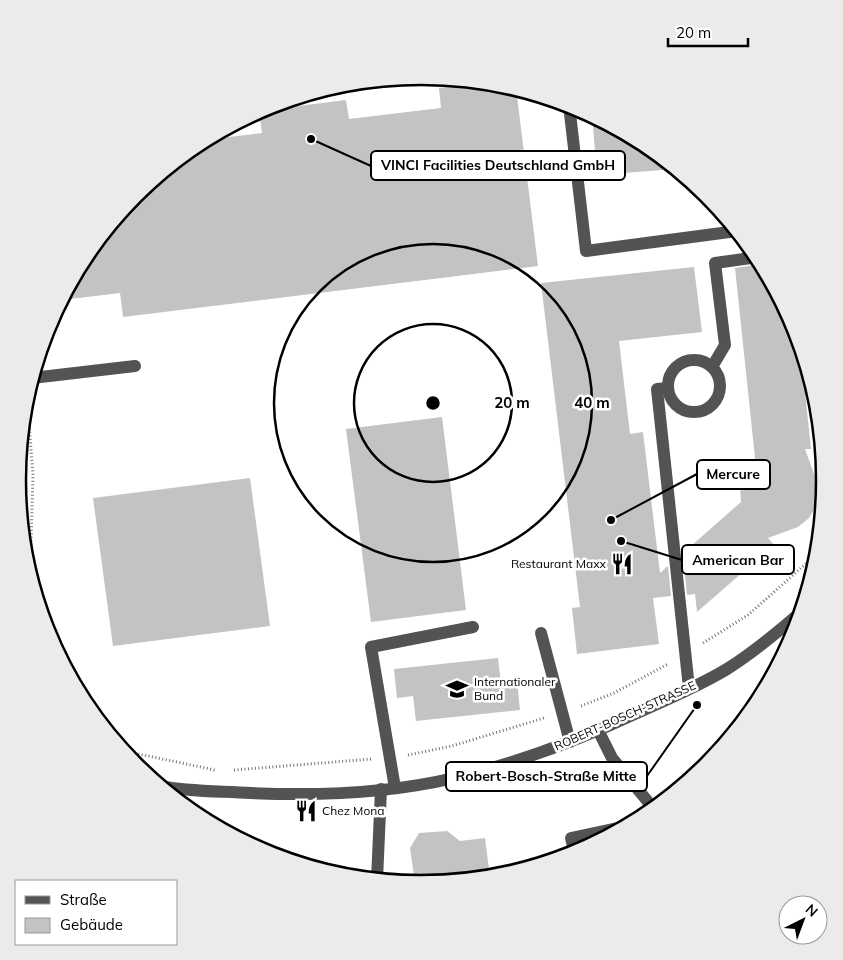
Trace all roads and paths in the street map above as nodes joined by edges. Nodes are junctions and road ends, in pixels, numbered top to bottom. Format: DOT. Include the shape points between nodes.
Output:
graph roads {
  1 [pos="570,114"];
  2 [pos="729,232"];
  3 [pos="749,258"];
  4 [pos="135,366"];
  5 [pos="712,368"];
  6 [pos="40,377"];
  7 [pos="668,388"];
  8 [pos="30,431"];
  9 [pos="31,539"];
  10 [pos="808,562"];
  11 [pos="791,620"];
  12 [pos="473,628"];
  13 [pos="541,633"];
  14 [pos="686,655"];
  15 [pos="689,688"];
  16 [pos="562,713"];
  17 [pos="598,730"];
  18 [pos="570,742"];
  19 [pos="137,754"];
  20 [pos="390,758"];
  21 [pos="232,770"];
  22 [pos="222,771"];
  23 [pos="173,787"];
  24 [pos="394,788"];
  25 [pos="381,789"];
  26 [pos="649,803"];
  27 [pos="600,832"];
  28 [pos="573,845"];
  29 [pos="377,873"];
  1 -- 2 [label="street" via="586,251"];
  3 -- 5 [label="street" via="714,263 726,345"];
  4 -- 6 [label="street"];
  5 -- 7 [label="street" via="698,360 681,364 671,373"];
  5 -- 7 [label="street" via="718,374 720,391 715,402 705,410 697,413 681,409 675,405"];
  7 -- 14 [label="street" via="656,389"];
  8 -- 9 [label="path" via="33,475"];
  10 -- 14 [label="path" via="748,615"];
  11 -- 15 [label="street, ROBERT-BOSCH-STRASSE" via="728,668"];
  12 -- 20 [label="street" via="371,647"];
  13 -- 16 [label="street"];
  14 -- 15 [label="street"];
  14 -- 16 [label="path" via="614,693"];
  15 -- 17 [label="street, ROBERT-BOSCH-STRASSE"];
  16 -- 18 [label="street"];
  16 -- 20 [label="path" via="452,746"];
  17 -- 18 [label="street, ROBERT-BOSCH-STRASSE"];
  17 -- 26 [label="street" via="612,758"];
  18 -- 24 [label="street, ROBERT-BOSCH-STRASSE" via="452,779"];
  19 -- 22 [label="path"];
  20 -- 21 [label="path"];
  20 -- 24 [label="street"];
  23 -- 25 [label="street, ROBERT-BOSCH-STRASSE" via="288,794"];
  24 -- 25 [label="street, ROBERT-BOSCH-STRASSE"];
  25 -- 29 [label="street"];
  27 -- 28 [label="street" via="571,838"];
}
